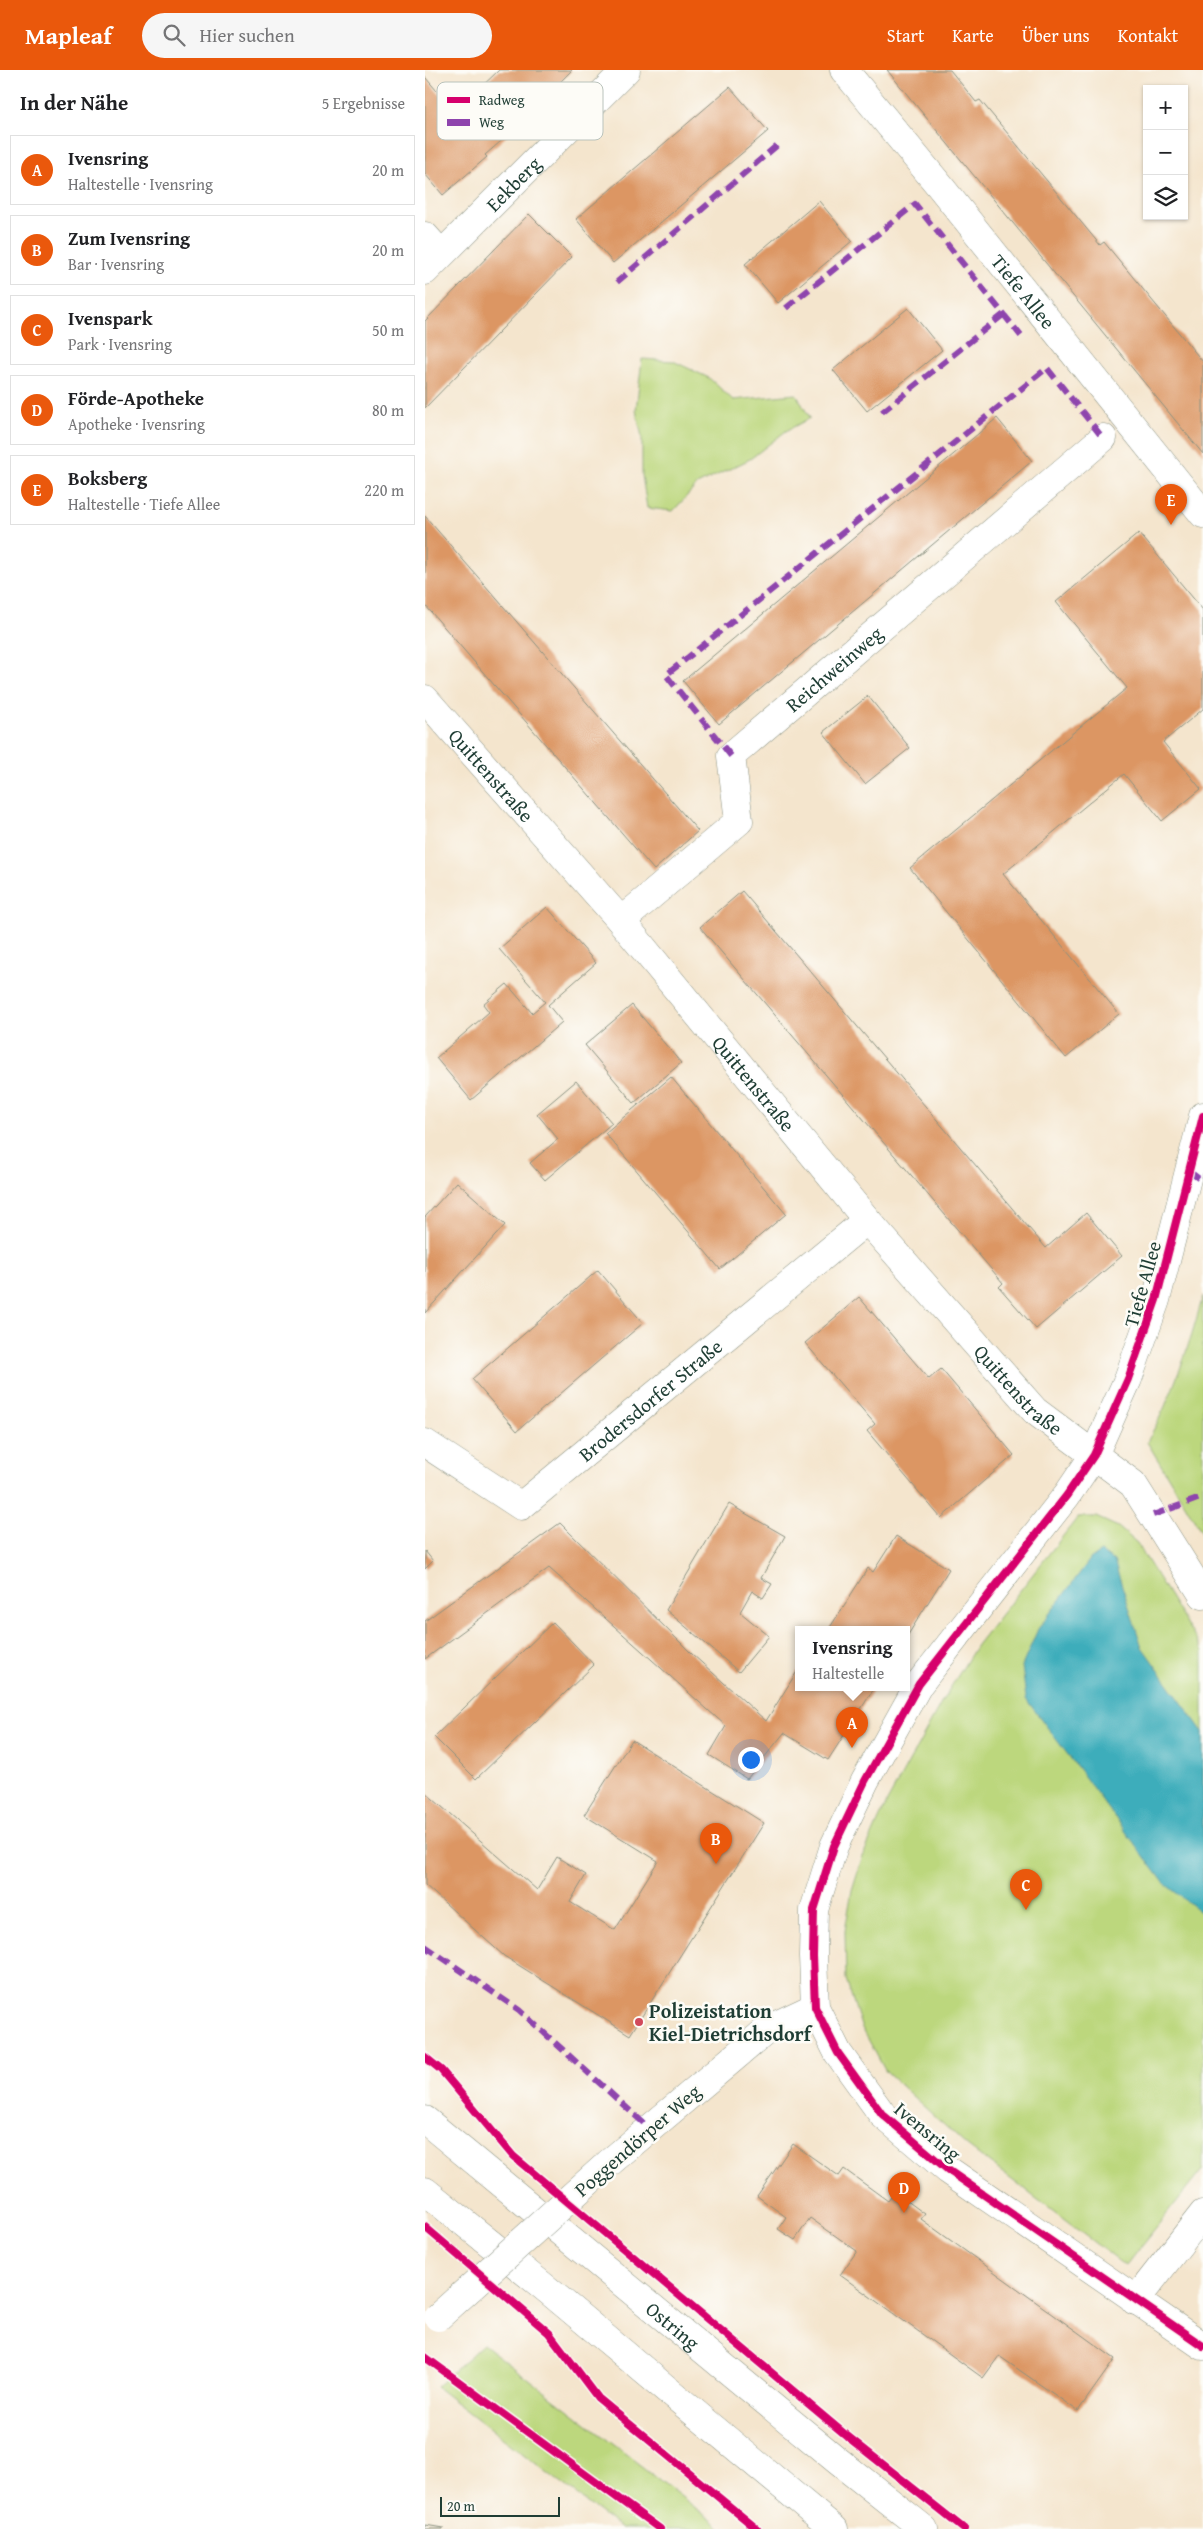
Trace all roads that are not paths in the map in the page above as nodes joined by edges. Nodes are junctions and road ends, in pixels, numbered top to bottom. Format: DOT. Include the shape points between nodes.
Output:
graph roads {
  1 [pos="626,70"];
  2 [pos="843,70"];
  3 [pos="603,92"];
  4 [pos="551,140"];
  5 [pos="430,254"];
  6 [pos="1103,438"];
  7 [pos="1203,514"];
  8 [pos="425,699"];
  9 [pos="621,921"];
  10 [pos="1203,1116"];
  11 [pos="867,1220"];
  12 [pos="425,1443"];
  13 [pos="1095,1455"];
  14 [pos="1203,1596"];
  15 [pos="815,2008"];
  16 [pos="425,2120"];
  17 [pos="425,2191"];
  18 [pos="1203,2214"];
  19 [pos="1135,2301"];
  20 [pos="431,2322"];
  21 [pos="1203,2346"];
  22 [pos="834,2529"];
  23 [pos="924,2529"];
  1 -- 3 [label="street, Eekberg"];
  2 -- 7 [label="street, Tiefe Allee"];
  4 -- 5 [label="street, Eekberg"];
  6 -- 9 [label="street, Reichweinweg" via="731,756 739,821"];
  8 -- 9 [label="street, Quittenstraße"];
  9 -- 11 [label="street, Quittenstraße"];
  10 -- 13 [label="street, Tiefe Allee" via="1157,1300"];
  11 -- 12 [label="street, Brodersdorfer Straße" via="521,1506"];
  11 -- 13 [label="street, Quittenstraße" via="1035,1411"];
  13 -- 14 [label="street" via="1133,1484"];
  13 -- 15 [label="street, Ivensring" via="919,1684 865,1781 834,1846 814,1910"];
  15 -- 19 [label="street, Ivensring" via="838,2052 882,2114 948,2170"];
  15 -- 20 [label="street, Poggendörper Weg, bridge" via="768,2029 609,2162"];
  16 -- 23 [label="street, Ostring" via="837,2461"];
  17 -- 22 [label="street"];
  18 -- 19 [label="street"];
  19 -- 21 [label="street, Ivensring"];
}
